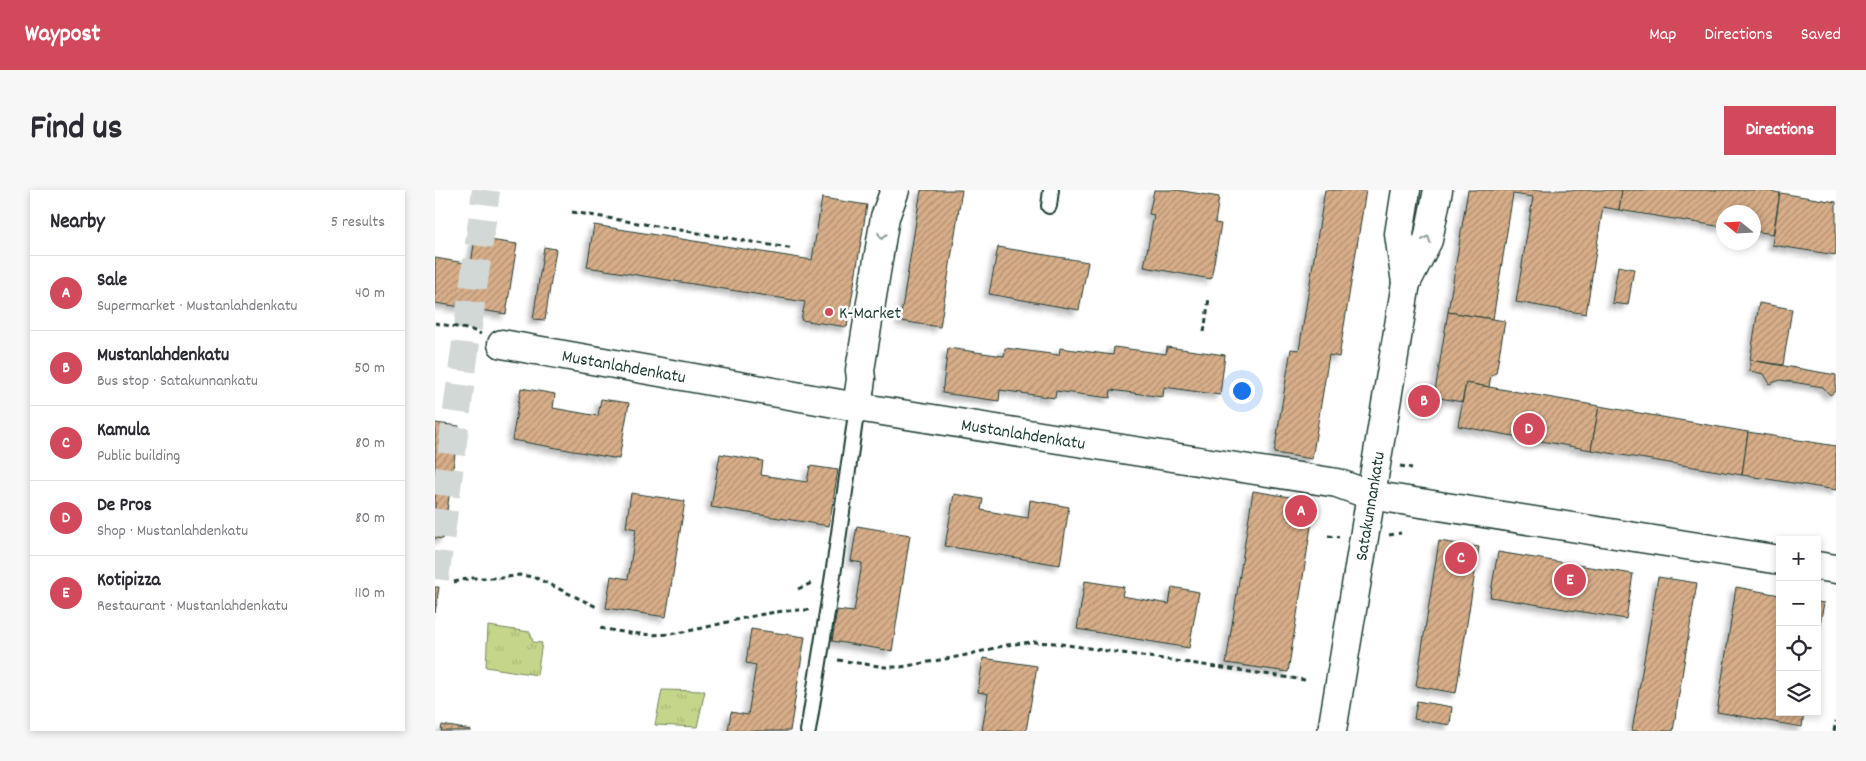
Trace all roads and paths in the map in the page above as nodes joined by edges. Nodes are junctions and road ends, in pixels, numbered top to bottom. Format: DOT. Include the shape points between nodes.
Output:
graph roads {
  1 [pos="895,190"];
  2 [pos="1051,190"];
  3 [pos="1406,190"];
  4 [pos="1438,190"];
  5 [pos="1049,206"];
  6 [pos="572,212"];
  7 [pos="794,249"];
  8 [pos="1406,283"];
  9 [pos="1209,298"];
  10 [pos="435,323"];
  11 [pos="1203,332"];
  12 [pos="502,344"];
  13 [pos="857,407"];
  14 [pos="1370,495"];
  15 [pos="1776,559"];
  16 [pos="1821,567"];
  17 [pos="1836,569"];
  18 [pos="455,582"];
  19 [pos="599,608"];
  20 [pos="827,612"];
  21 [pos="600,628"];
  22 [pos="820,657"];
  23 [pos="1305,680"];
  24 [pos="1836,721"];
  25 [pos="808,731"];
  26 [pos="1332,731"];
  27 [pos="1834,731"];
  1 -- 13 [label="street, one-way" via="885,217"];
  2 -- 5 [label="lane"];
  3 -- 8 [label="street, Satakunnankatu" via="1399,234"];
  8 -- 4 [label="street, Satakunnankatu, one-way" via="1428,240"];
  6 -- 7 [label="path"];
  8 -- 14 [label="street, Satakunnankatu"];
  9 -- 11 [label="path"];
  10 -- 12 [label="path" via="472,330"];
  12 -- 13 [label="street, Mustanlahdenkatu"];
  13 -- 14 [label="street, Mustanlahdenkatu" via="1337,483"];
  13 -- 20 [label="lane"];
  14 -- 15 [label="street, Mustanlahdenkatu"];
  14 -- 26 [label="street, Satakunnankatu"];
  16 -- 17 [label="street"];
  18 -- 19 [label="path" via="519,574 534,577"];
  20 -- 21 [label="path" via="777,611 656,635"];
  20 -- 22 [label="lane"];
  22 -- 23 [label="path" via="901,667 1007,645 1054,643"];
  22 -- 25 [label="lane"];
  24 -- 27 [label="path"];
}
